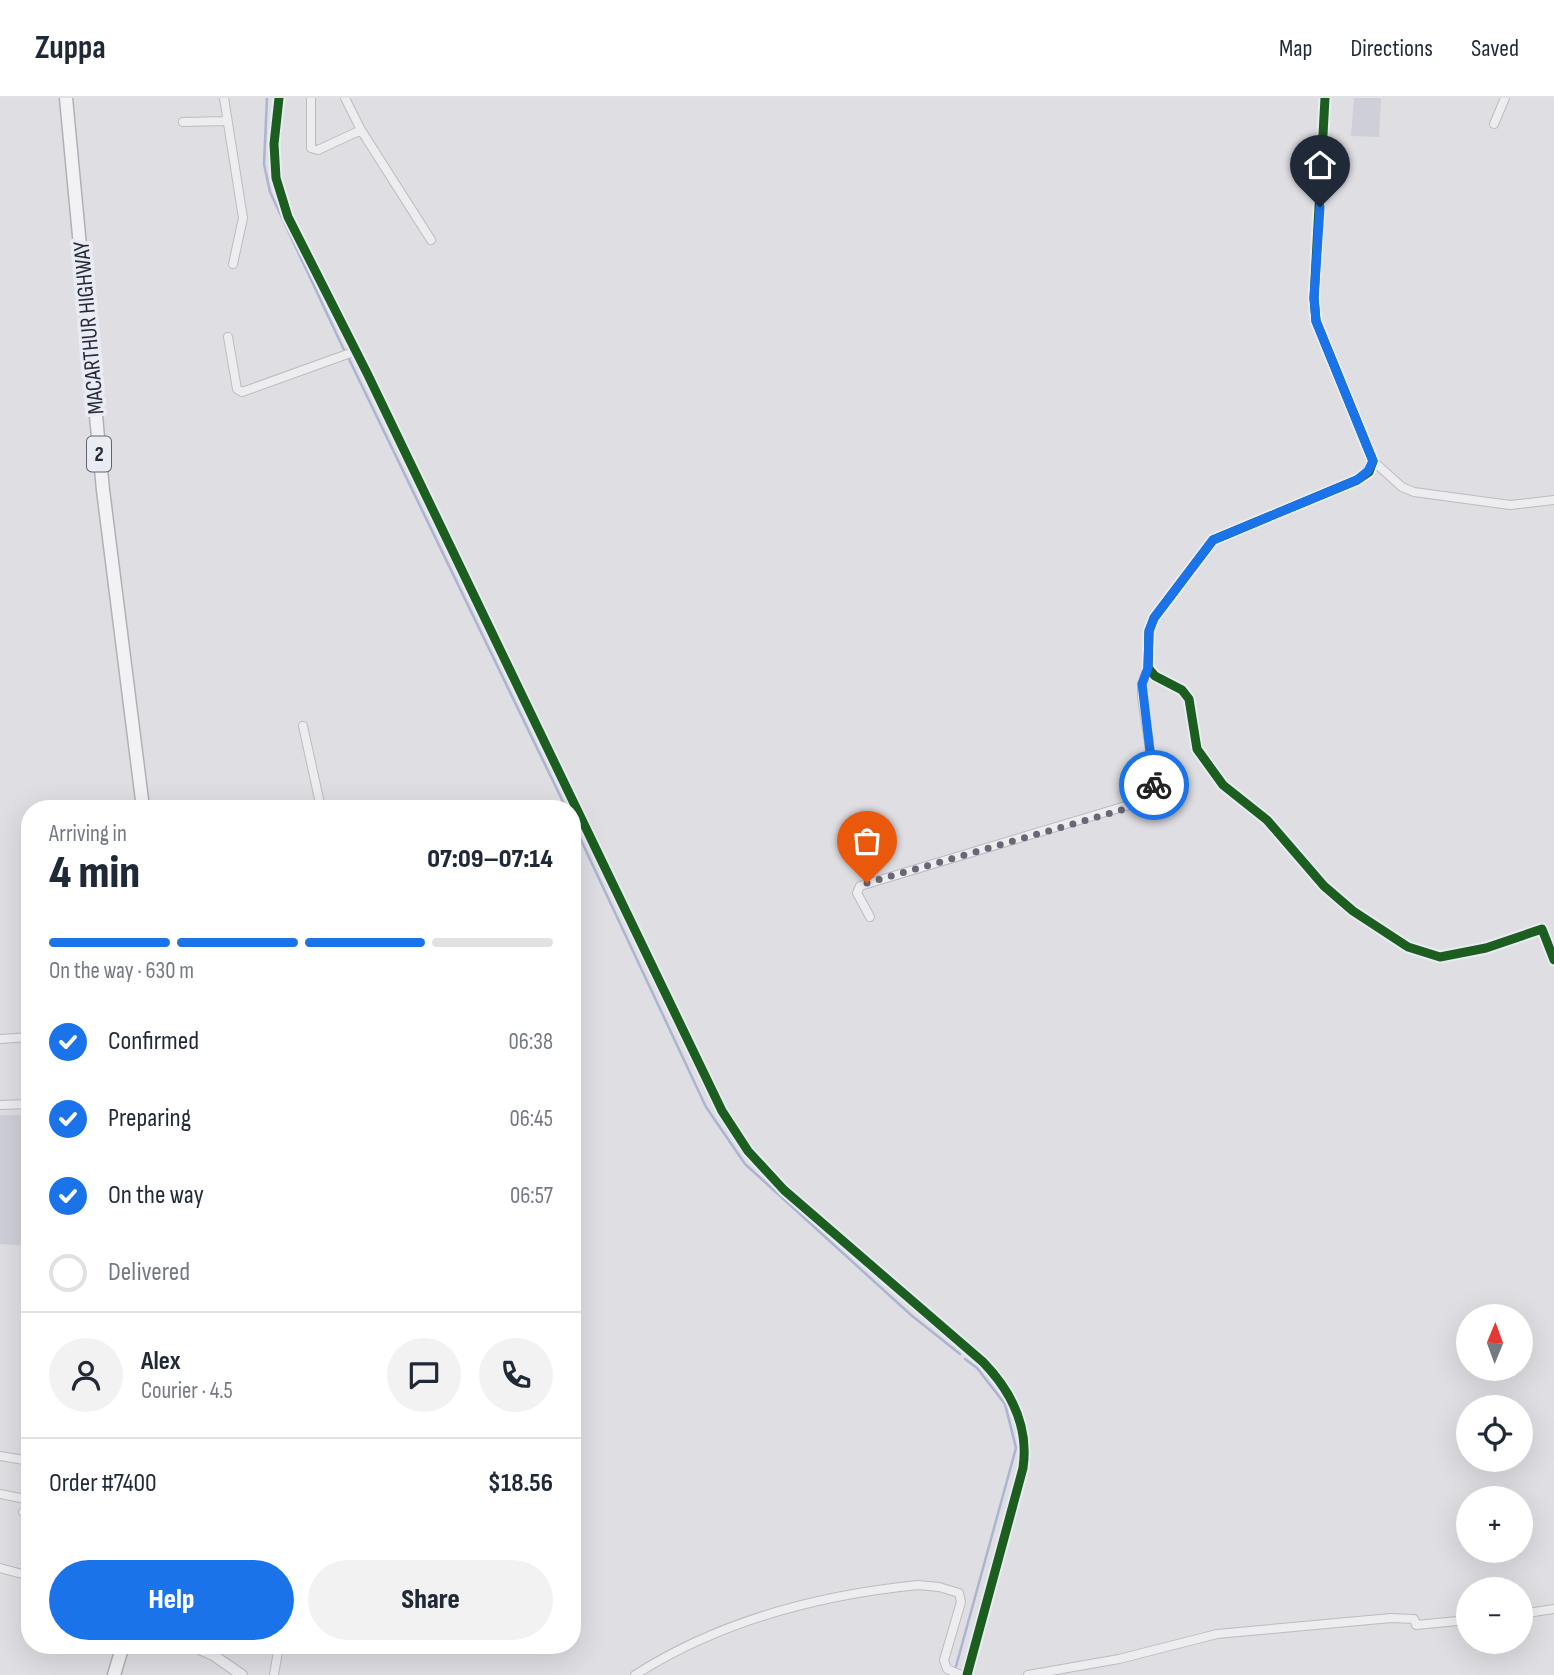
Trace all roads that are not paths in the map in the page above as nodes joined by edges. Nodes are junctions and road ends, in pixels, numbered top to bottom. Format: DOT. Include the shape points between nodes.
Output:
graph roads {
  1 [pos="66,98"];
  2 [pos="224,98"];
  3 [pos="279,98"];
  4 [pos="311,98"];
  5 [pos="345,98"];
  6 [pos="1325,98"];
  7 [pos="1505,98"];
  8 [pos="183,121"];
  9 [pos="227,121"];
  10 [pos="1494,124"];
  11 [pos="361,130"];
  12 [pos="431,240"];
  13 [pos="233,264"];
  14 [pos="228,337"];
  15 [pos="356,351"];
  16 [pos="1373,461"];
  17 [pos="1554,500"];
  18 [pos="1148,668"];
  19 [pos="303,726"];
  20 [pos="142,800"];
  21 [pos="319,800"];
  22 [pos="572,800"];
  23 [pos="581,820"];
  24 [pos="870,917"];
  25 [pos="1554,960"];
  26 [pos="21,1038"];
  27 [pos="0,1039"];
  28 [pos="21,1104"];
  29 [pos="0,1105"];
  30 [pos="0,1456"];
  31 [pos="21,1460"];
  32 [pos="0,1494"];
  33 [pos="21,1498"];
  34 [pos="0,1569"];
  35 [pos="21,1574"];
  36 [pos="1554,1609"];
  37 [pos="1533,1612"];
  38 [pos="1456,1620"];
  39 [pos="120,1654"];
  40 [pos="206,1654"];
  41 [pos="278,1654"];
  42 [pos="114,1675"];
  43 [pos="242,1675"];
  44 [pos="274,1675"];
  45 [pos="635,1675"];
  46 [pos="961,1675"];
  47 [pos="967,1675"];
  48 [pos="1028,1675"];
  1 -- 20 [label="highway, MACARTHUR HIGHWAY / 2" via="102,477"];
  2 -- 9 [label="street"];
  3 -- 15 [label="street" via="276,178 288,217"];
  4 -- 11 [label="street" via="311,148"];
  5 -- 11 [label="street"];
  6 -- 16 [label="street" via="1316,321"];
  7 -- 10 [label="street"];
  8 -- 9 [label="street"];
  9 -- 13 [label="street" via="243,218"];
  11 -- 12 [label="street"];
  14 -- 15 [label="street" via="237,389 242,392"];
  15 -- 22 [label="street"];
  16 -- 17 [label="street" via="1414,492 1510,505"];
  16 -- 18 [label="street" via="1357,480 1213,540 1154,618"];
  18 -- 24 [label="street" via="1142,684 1154,777 1149,799 860,886 857,893"];
  18 -- 25 [label="street" via="1189,699 1197,748 1223,785 1267,820 1324,886 1353,911 1414,950 1440,957 1542,929"];
  19 -- 21 [label="street"];
  23 -- 47 [label="street" via="735,1132 784,1190 983,1362 1013,1402 1024,1441 1023,1468"];
  26 -- 27 [label="street"];
  28 -- 29 [label="street"];
  30 -- 31 [label="street"];
  32 -- 33 [label="street"];
  34 -- 35 [label="street"];
  36 -- 37 [label="street"];
  38 -- 48 [label="street" via="1391,1618 1217,1634 1119,1659"];
  39 -- 42 [label="highway"];
  40 -- 43 [label="street"];
  41 -- 44 [label="street"];
  45 -- 46 [label="street" via="675,1651 758,1616 918,1585 959,1593 961,1602 944,1660 951,1671"];
}
